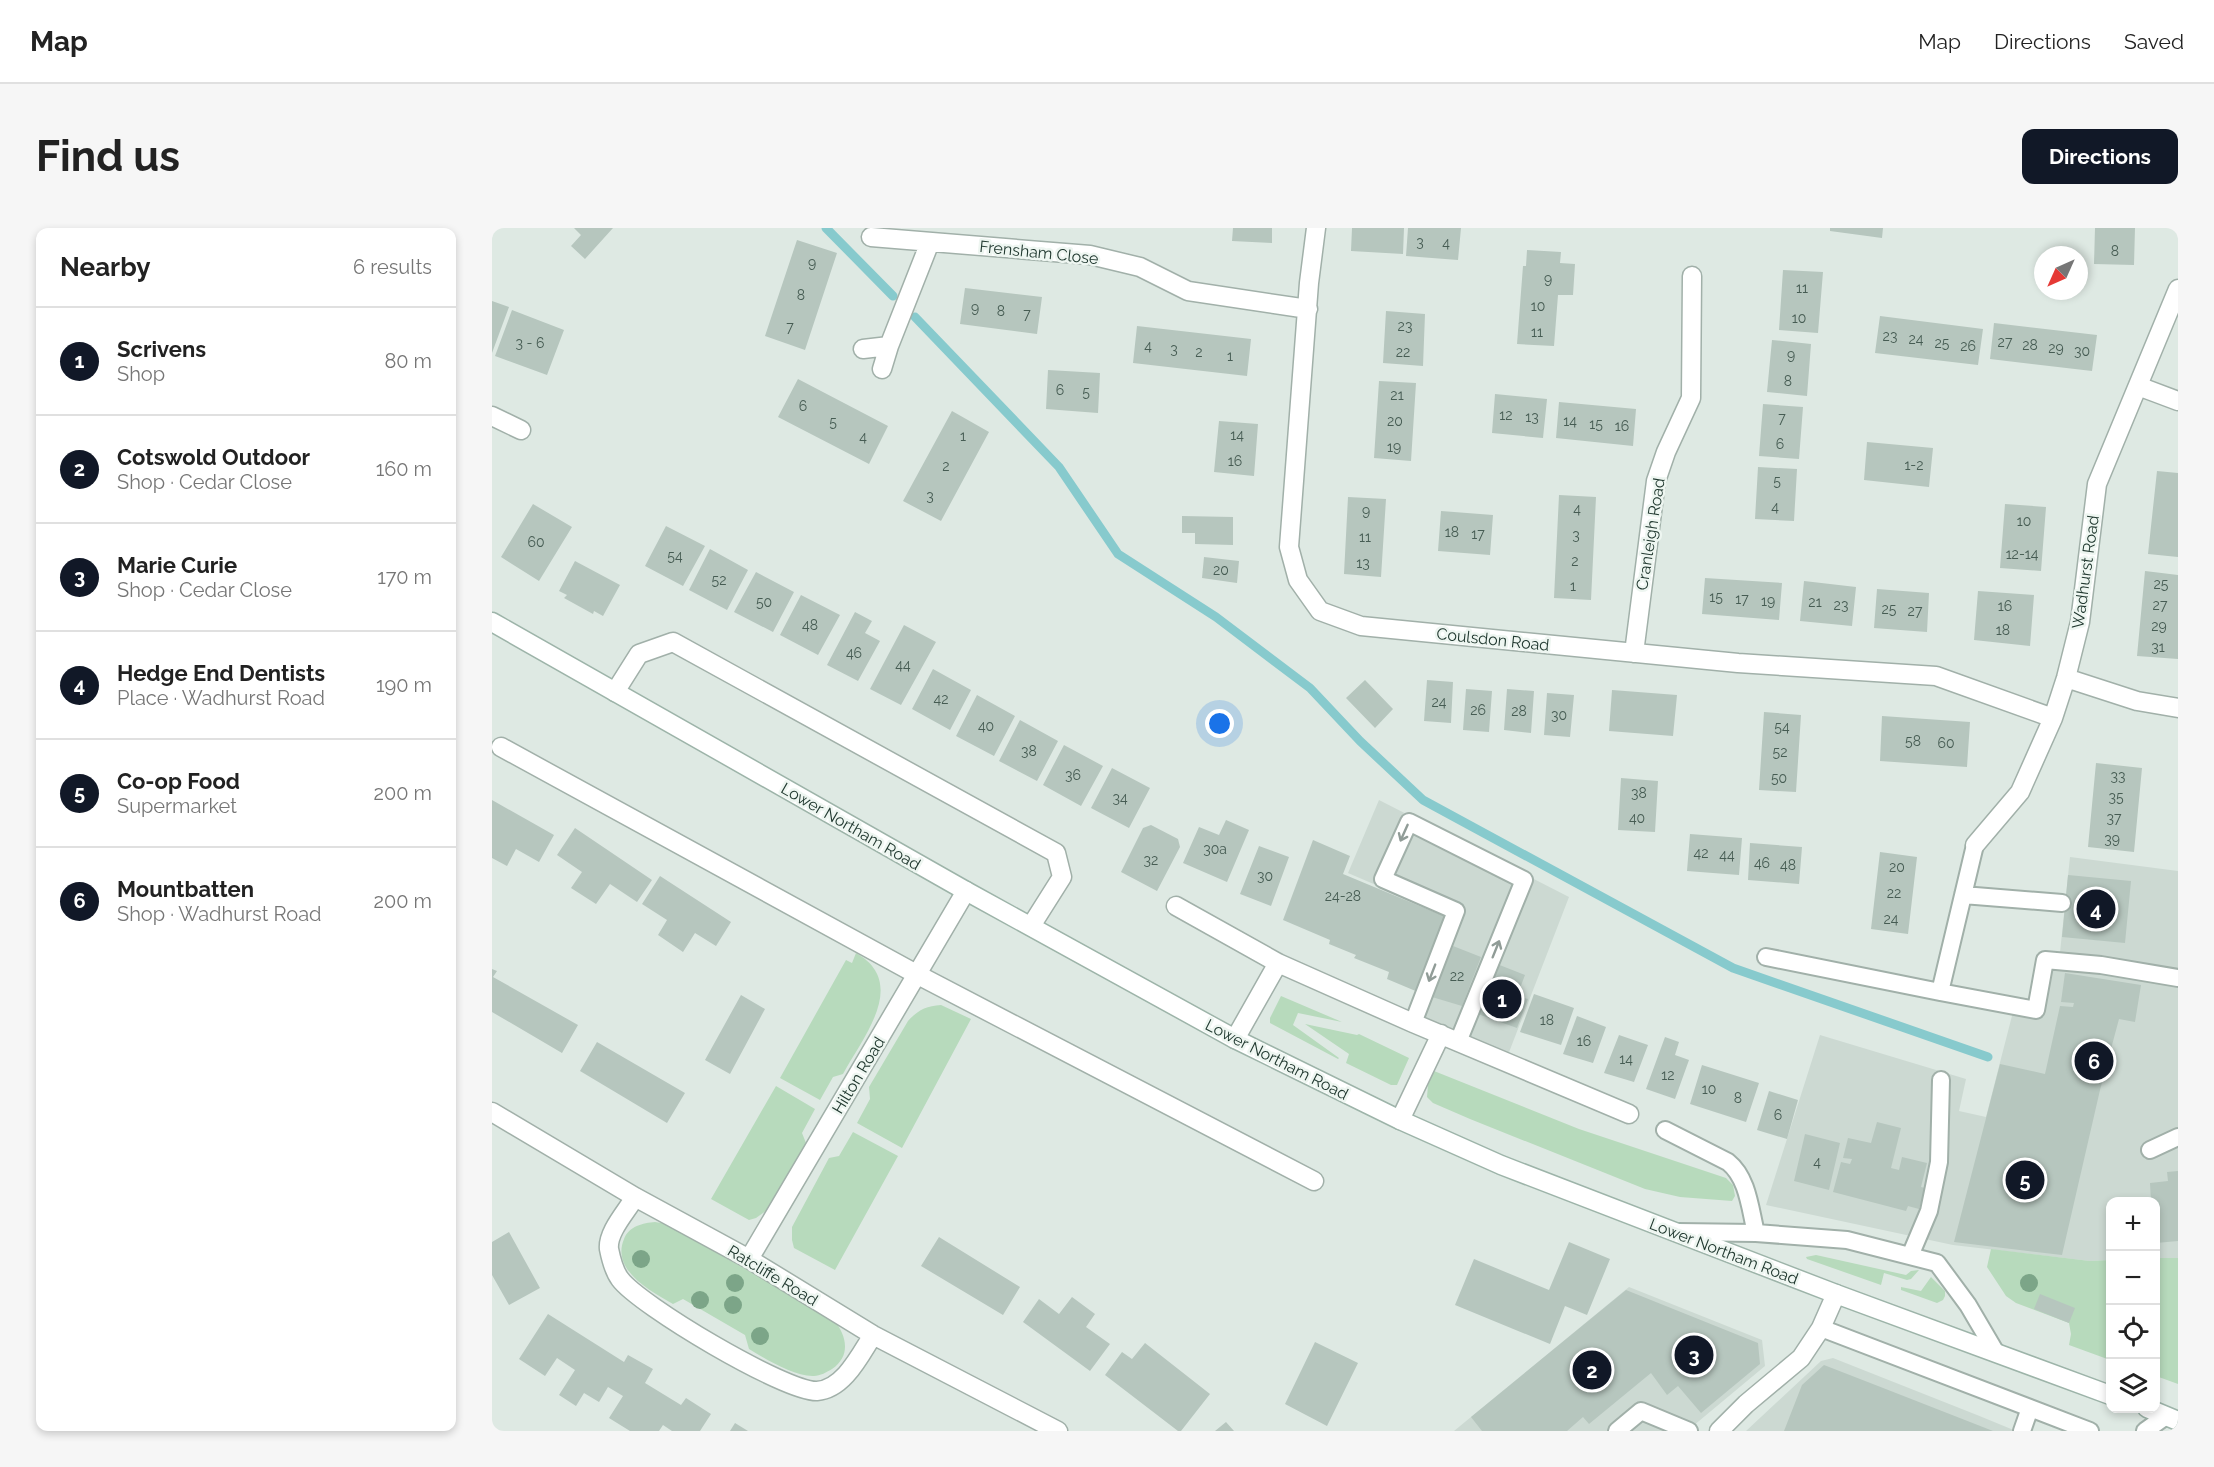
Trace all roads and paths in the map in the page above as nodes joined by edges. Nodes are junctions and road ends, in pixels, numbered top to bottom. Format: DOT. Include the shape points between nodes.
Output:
graph roads {
  1 [pos="1316,228"];
  2 [pos="870,237"];
  3 [pos="930,242"];
  4 [pos="1692,276"];
  5 [pos="2178,289"];
  6 [pos="1308,309"];
  7 [pos="889,346"];
  8 [pos="862,349"];
  9 [pos="882,369"];
  10 [pos="2138,386"];
  11 [pos="2178,401"];
  12 [pos="492,416"];
  13 [pos="521,430"];
  14 [pos="492,622"];
  15 [pos="1634,653"];
  16 [pos="2066,678"];
  17 [pos="615,692"];
  18 [pos="2178,708"];
  19 [pos="2053,718"];
  20 [pos="501,747"];
  21 [pos="1976,845"];
  22 [pos="966,891"];
  23 [pos="1963,895"];
  24 [pos="2062,903"];
  25 [pos="1176,906"];
  26 [pos="1031,926"];
  27 [pos="1766,957"];
  28 [pos="1278,963"];
  29 [pos="918,975"];
  30 [pos="2178,978"];
  31 [pos="1940,992"];
  32 [pos="1413,1023"];
  33 [pos="1441,1034"];
  34 [pos="1235,1039"];
  35 [pos="1458,1042"];
  36 [pos="1941,1080"];
  37 [pos="492,1112"];
  38 [pos="1629,1114"];
  39 [pos="1400,1120"];
  40 [pos="1665,1130"];
  41 [pos="2178,1137"];
  42 [pos="2150,1150"];
  43 [pos="1314,1181"];
  44 [pos="635,1197"];
  45 [pos="1674,1232"];
  46 [pos="1755,1233"];
  47 [pos="1910,1256"];
  48 [pos="749,1259"];
  49 [pos="1836,1294"];
  50 [pos="1821,1328"];
  51 [pos="873,1335"];
  52 [pos="1995,1351"];
  53 [pos="2106,1393"];
  54 [pos="2030,1408"];
  55 [pos="2172,1418"];
  56 [pos="1058,1431"];
  57 [pos="1617,1431"];
  58 [pos="1689,1431"];
  59 [pos="1719,1431"];
  60 [pos="2022,1431"];
  61 [pos="2090,1431"];
  62 [pos="2145,1431"];
  1 -- 6 [label="street, Coulsdon Road"];
  2 -- 3 [label="street, Frensham Close"];
  3 -- 6 [label="street, Frensham Close" via="1090,255 1140,267 1188,291"];
  3 -- 7 [label="street"];
  4 -- 15 [label="street, Cranleigh Road" via="1691,398 1656,481"];
  5 -- 10 [label="street, Wadhurst Road"];
  6 -- 15 [label="street, Coulsdon Road" via="1289,547 1298,580 1320,611 1361,626"];
  7 -- 8 [label="street"];
  7 -- 9 [label="street"];
  10 -- 11 [label="street"];
  10 -- 16 [label="street, Wadhurst Road" via="2097,484 2080,622"];
  12 -- 13 [label="street"];
  14 -- 17 [label="street, Lower Northam Road"];
  15 -- 19 [label="street, Coulsdon Road" via="1936,676"];
  16 -- 18 [label="street" via="2137,701"];
  16 -- 19 [label="street, Wadhurst Road"];
  17 -- 22 [label="street, Lower Northam Road"];
  17 -- 26 [label="street" via="639,654 673,642 1056,853 1062,877"];
  19 -- 21 [label="street, Wadhurst Road" via="2020,792"];
  20 -- 29 [label="street"];
  21 -- 23 [label="lane"];
  22 -- 26 [label="street, Lower Northam Road"];
  22 -- 29 [label="street, Hilton Road"];
  23 -- 24 [label="lane"];
  23 -- 31 [label="lane"];
  25 -- 28 [label="street"];
  26 -- 34 [label="street, Lower Northam Road"];
  27 -- 31 [label="lane"];
  28 -- 32 [label="street"];
  28 -- 34 [label="street"];
  29 -- 43 [label="street"];
  29 -- 48 [label="street, Hilton Road"];
  30 -- 31 [label="lane" via="2045,960 2036,1010"];
  32 -- 33 [label="street"];
  35 -- 32 [label="lane, one-way" via="1524,880 1409,822 1383,879 1456,911"];
  33 -- 35 [label="street"];
  33 -- 39 [label="street"];
  34 -- 39 [label="street, Lower Northam Road"];
  35 -- 38 [label="street"];
  36 -- 47 [label="lane" via="1939,1162 1929,1211"];
  37 -- 44 [label="street, Ratcliffe Road"];
  39 -- 45 [label="street, Lower Northam Road" via="1501,1165"];
  40 -- 46 [label="lane" via="1737,1169"];
  41 -- 42 [label="lane"];
  44 -- 48 [label="street, Ratcliffe Road"];
  44 -- 51 [label="street" via="614,1230 609,1246 621,1280 648,1304 760,1372 797,1388 817,1391 831,1387 845,1376"];
  45 -- 46 [label="lane"];
  45 -- 49 [label="street, Lower Northam Road"];
  46 -- 47 [label="lane" via="1847,1240"];
  47 -- 52 [label="lane" via="1937,1263"];
  48 -- 51 [label="street, Ratcliffe Road"];
  49 -- 50 [label="street"];
  49 -- 52 [label="street, Lower Northam Road"];
  50 -- 54 [label="lane"];
  50 -- 59 [label="street" via="1801,1358"];
  51 -- 56 [label="street, Ratcliffe Road"];
  52 -- 53 [label="street, Lower Northam Road"];
  54 -- 60 [label="lane"];
  54 -- 61 [label="lane"];
  55 -- 62 [label="lane"];
  57 -- 58 [label="lane" via="1641,1411"];
}
